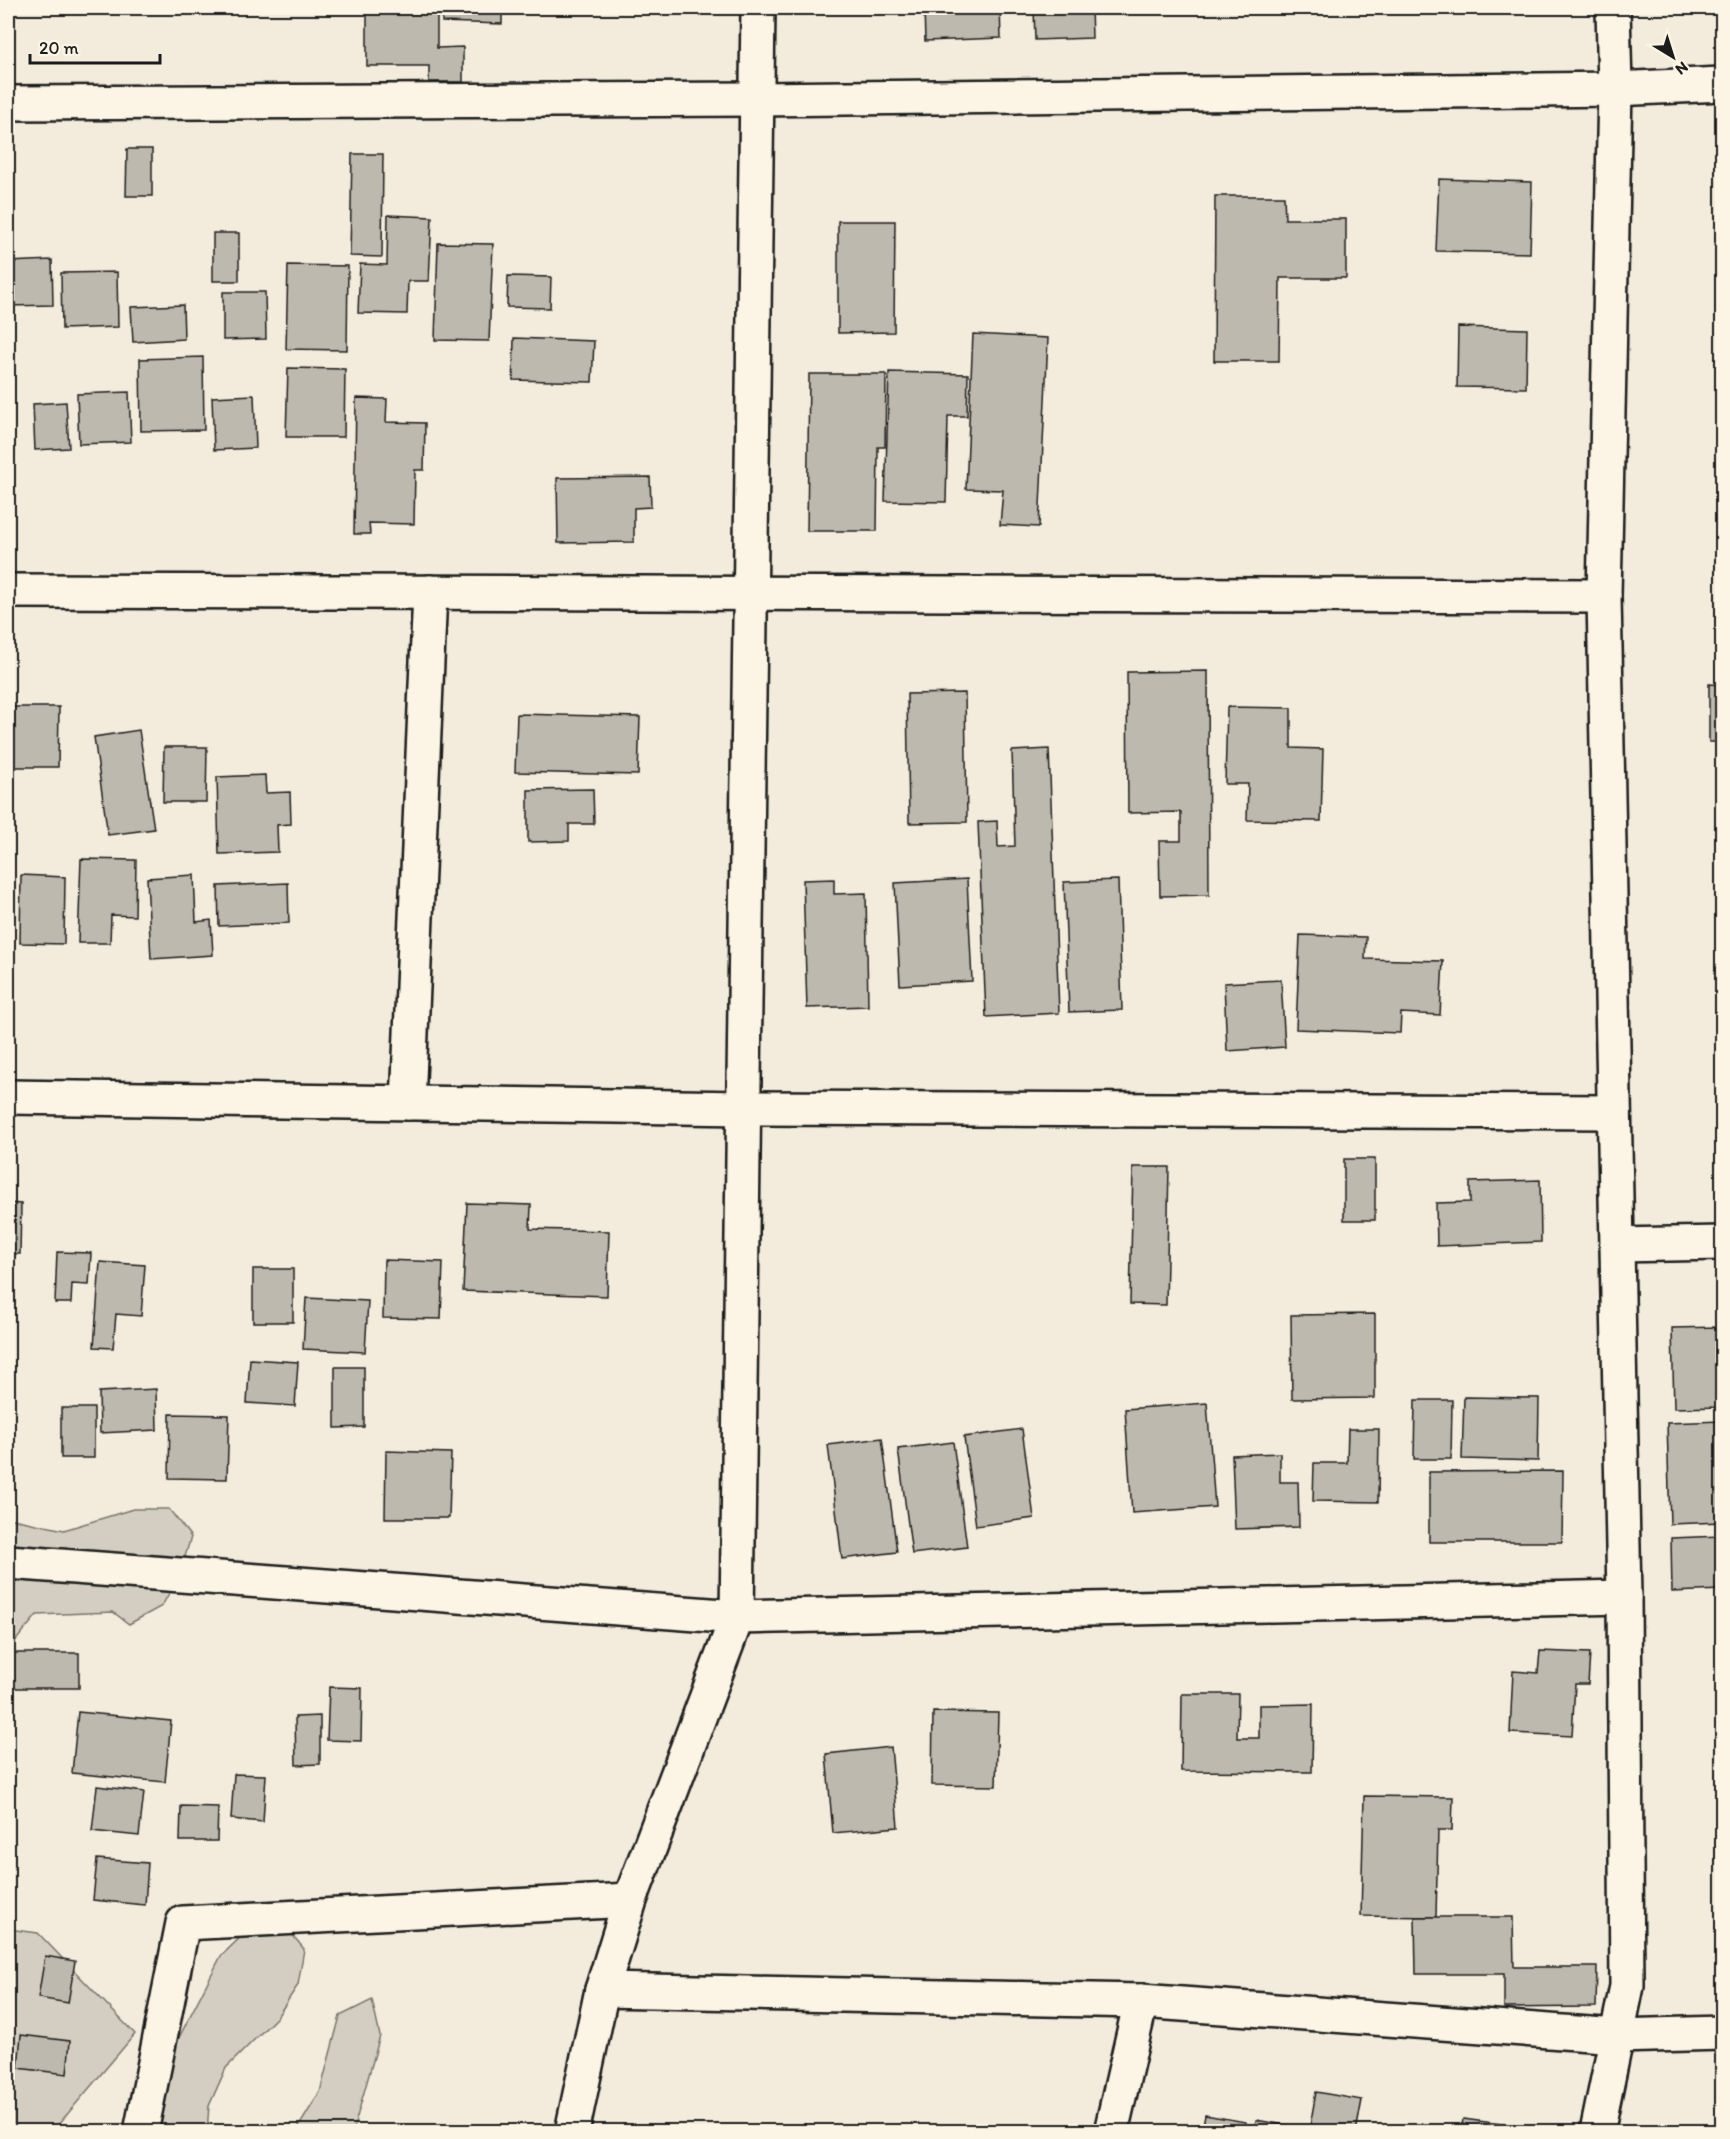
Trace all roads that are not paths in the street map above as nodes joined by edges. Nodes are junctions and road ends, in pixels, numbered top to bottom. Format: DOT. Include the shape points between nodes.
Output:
graph roads {
  1 [pos="758,8"];
  2 [pos="1613,8"];
  3 [pos="1722,84"];
  4 [pos="1615,89"];
  5 [pos="757,99"];
  6 [pos="8,103"];
  7 [pos="8,591"];
  8 [pos="430,592"];
  9 [pos="750,594"];
  10 [pos="1604,596"];
  11 [pos="8,1097"];
  12 [pos="408,1103"];
  13 [pos="744,1108"];
  14 [pos="1614,1113"];
  15 [pos="1722,1243"];
  16 [pos="1617,1245"];
  17 [pos="8,1562"];
  18 [pos="1624,1597"];
  19 [pos="737,1617"];
  20 [pos="630,1900"];
  21 [pos="602,1990"];
  22 [pos="1141,2001"];
  23 [pos="1722,2033"];
  24 [pos="1617,2036"];
  25 [pos="141,2132"];
  26 [pos="572,2132"];
  27 [pos="1111,2132"];
  28 [pos="1597,2132"];
  1 -- 5 [label="street"];
  2 -- 4 [label="street"];
  3 -- 4 [label="street"];
  4 -- 5 [label="street"];
  4 -- 10 [label="street"];
  5 -- 6 [label="street"];
  5 -- 9 [label="street"];
  7 -- 8 [label="street"];
  8 -- 9 [label="street"];
  8 -- 12 [label="street"];
  9 -- 10 [label="street"];
  9 -- 13 [label="street"];
  10 -- 14 [label="street"];
  11 -- 12 [label="street"];
  12 -- 13 [label="street"];
  13 -- 14 [label="street"];
  13 -- 19 [label="street"];
  14 -- 16 [label="street"];
  15 -- 16 [label="street"];
  16 -- 18 [label="street"];
  17 -- 19 [label="street"];
  18 -- 19 [label="street"];
  18 -- 24 [label="street" via="1627,1986"];
  19 -- 20 [label="street"];
  20 -- 21 [label="street"];
  20 -- 25 [label="street" via="183,1923"];
  21 -- 22 [label="street"];
  21 -- 26 [label="street"];
  22 -- 24 [label="street"];
  22 -- 27 [label="street"];
  23 -- 24 [label="street"];
  24 -- 28 [label="street"];
}
